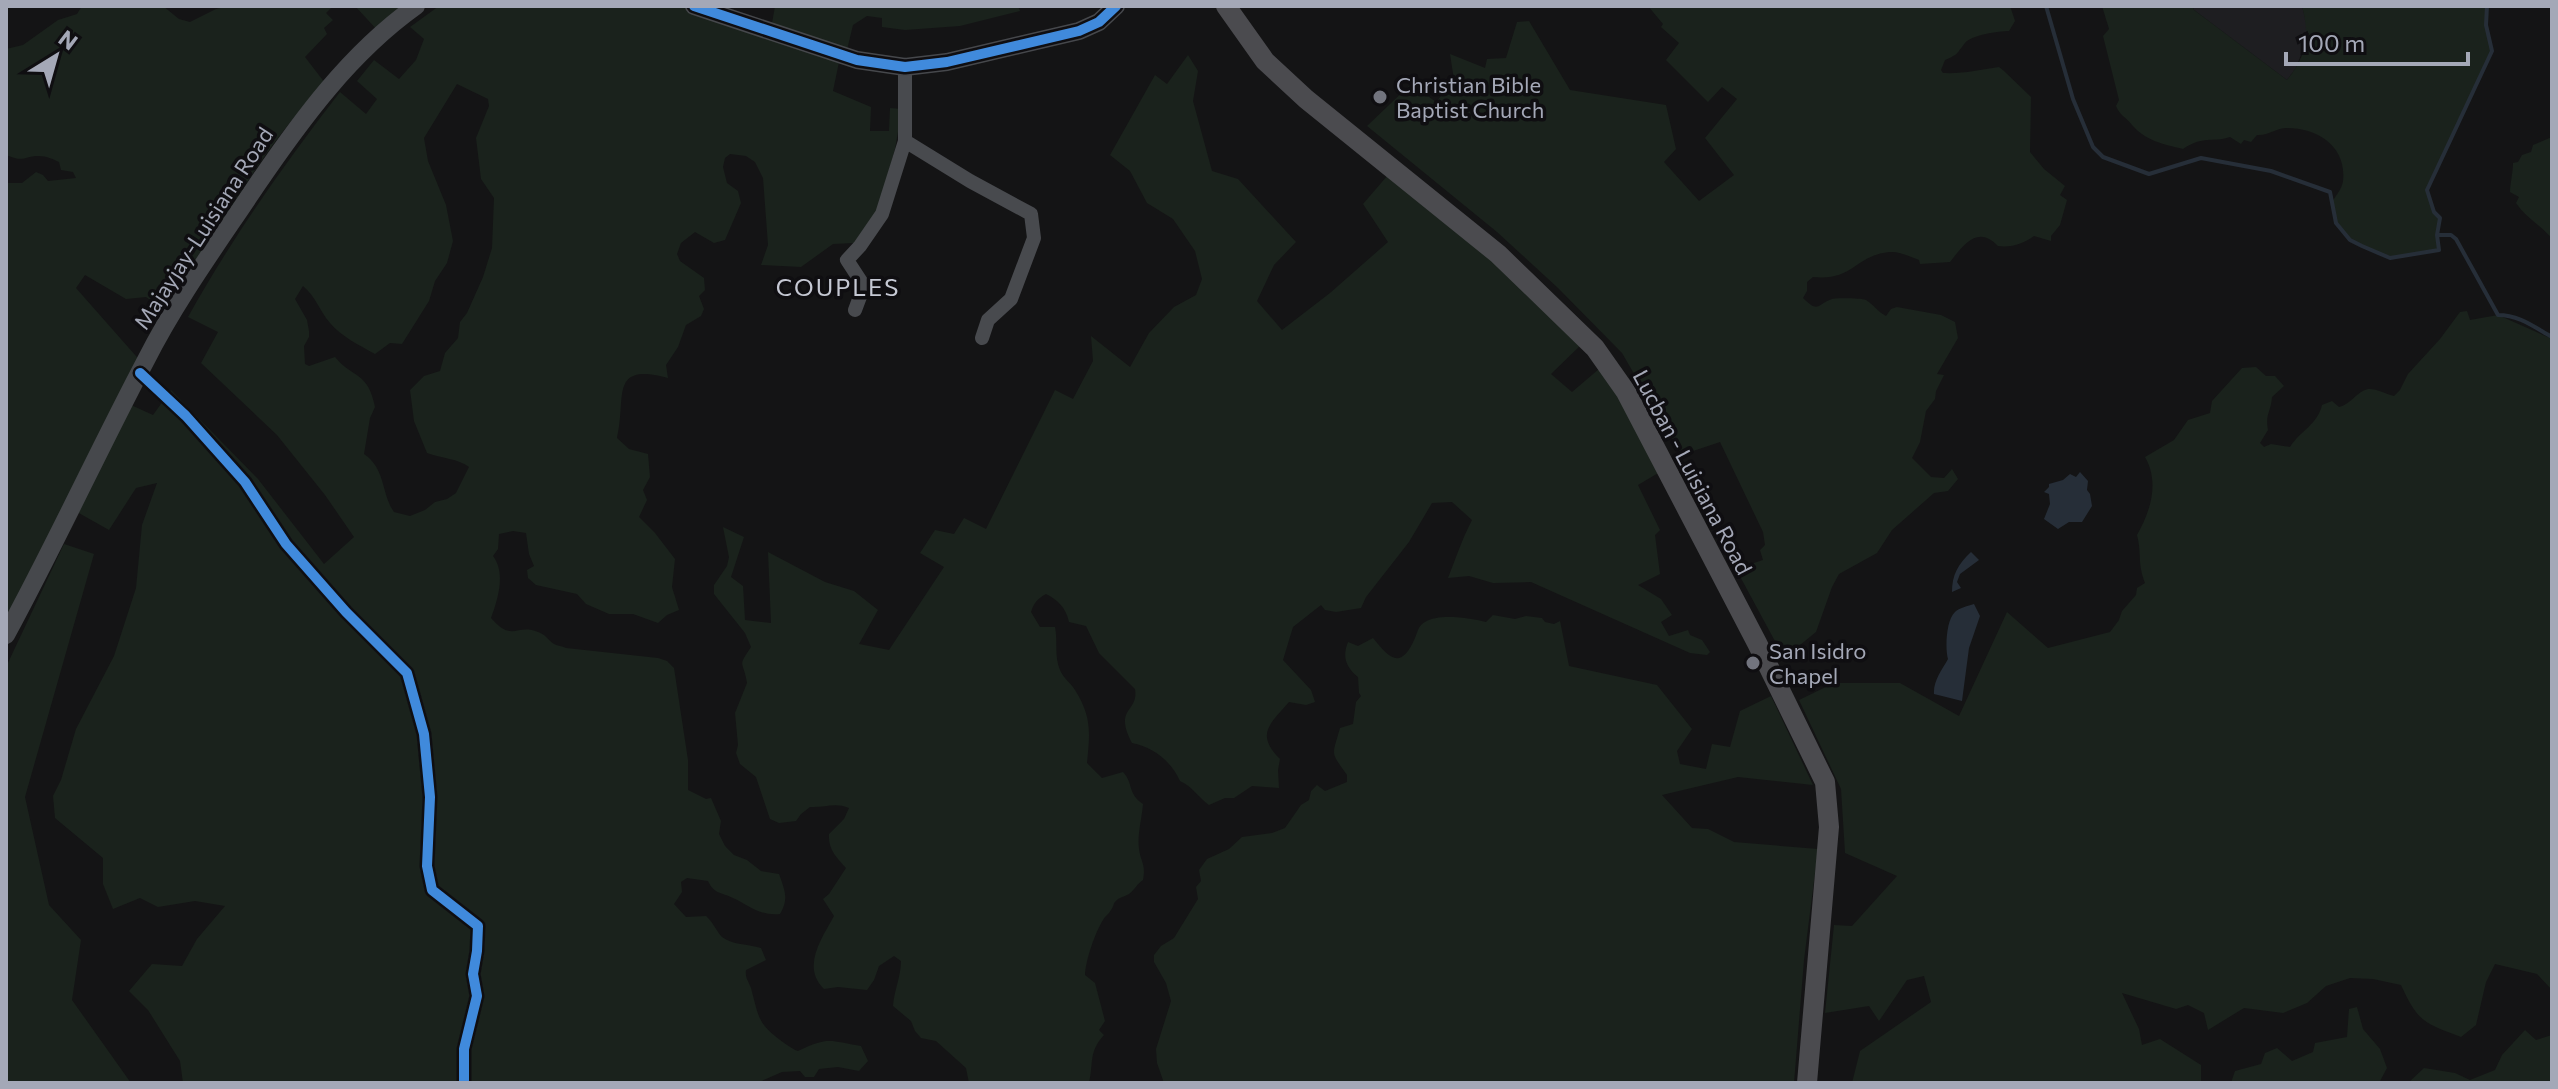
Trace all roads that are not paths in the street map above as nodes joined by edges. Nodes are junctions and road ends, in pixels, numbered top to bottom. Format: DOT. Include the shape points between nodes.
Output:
graph roads {
  1 [pos="416,6"];
  2 [pos="694,6"];
  3 [pos="1116,6"];
  4 [pos="1226,6"];
  5 [pos="905,67"];
  6 [pos="905,141"];
  7 [pos="855,310"];
  8 [pos="982,338"];
  9 [pos="140,373"];
  10 [pos="6,635"];
  11 [pos="464,1083"];
  12 [pos="1807,1083"];
  1 -- 9 [label="street, Majayjay-Luisiana Road" via="389,25 335,80 285,145 189,285"];
  2 -- 5 [label="street" via="857,60"];
  3 -- 5 [label="street" via="1079,31"];
  4 -- 12 [label="main road, Lucban - Luisiana Road" via="1265,61 1498,254 1595,348 1626,392 1825,782 1829,827"];
  5 -- 6 [label="street"];
  6 -- 7 [label="street" via="882,214 847,260 864,286"];
  6 -- 8 [label="street" via="1031,214 1034,238 1011,299 988,320"];
  9 -- 10 [label="street, Majayjay-Luisiana Road"];
  9 -- 11 [label="street" via="245,482 286,544 407,673 424,734 432,890 478,926 473,974 477,996 464,1049"];
}
